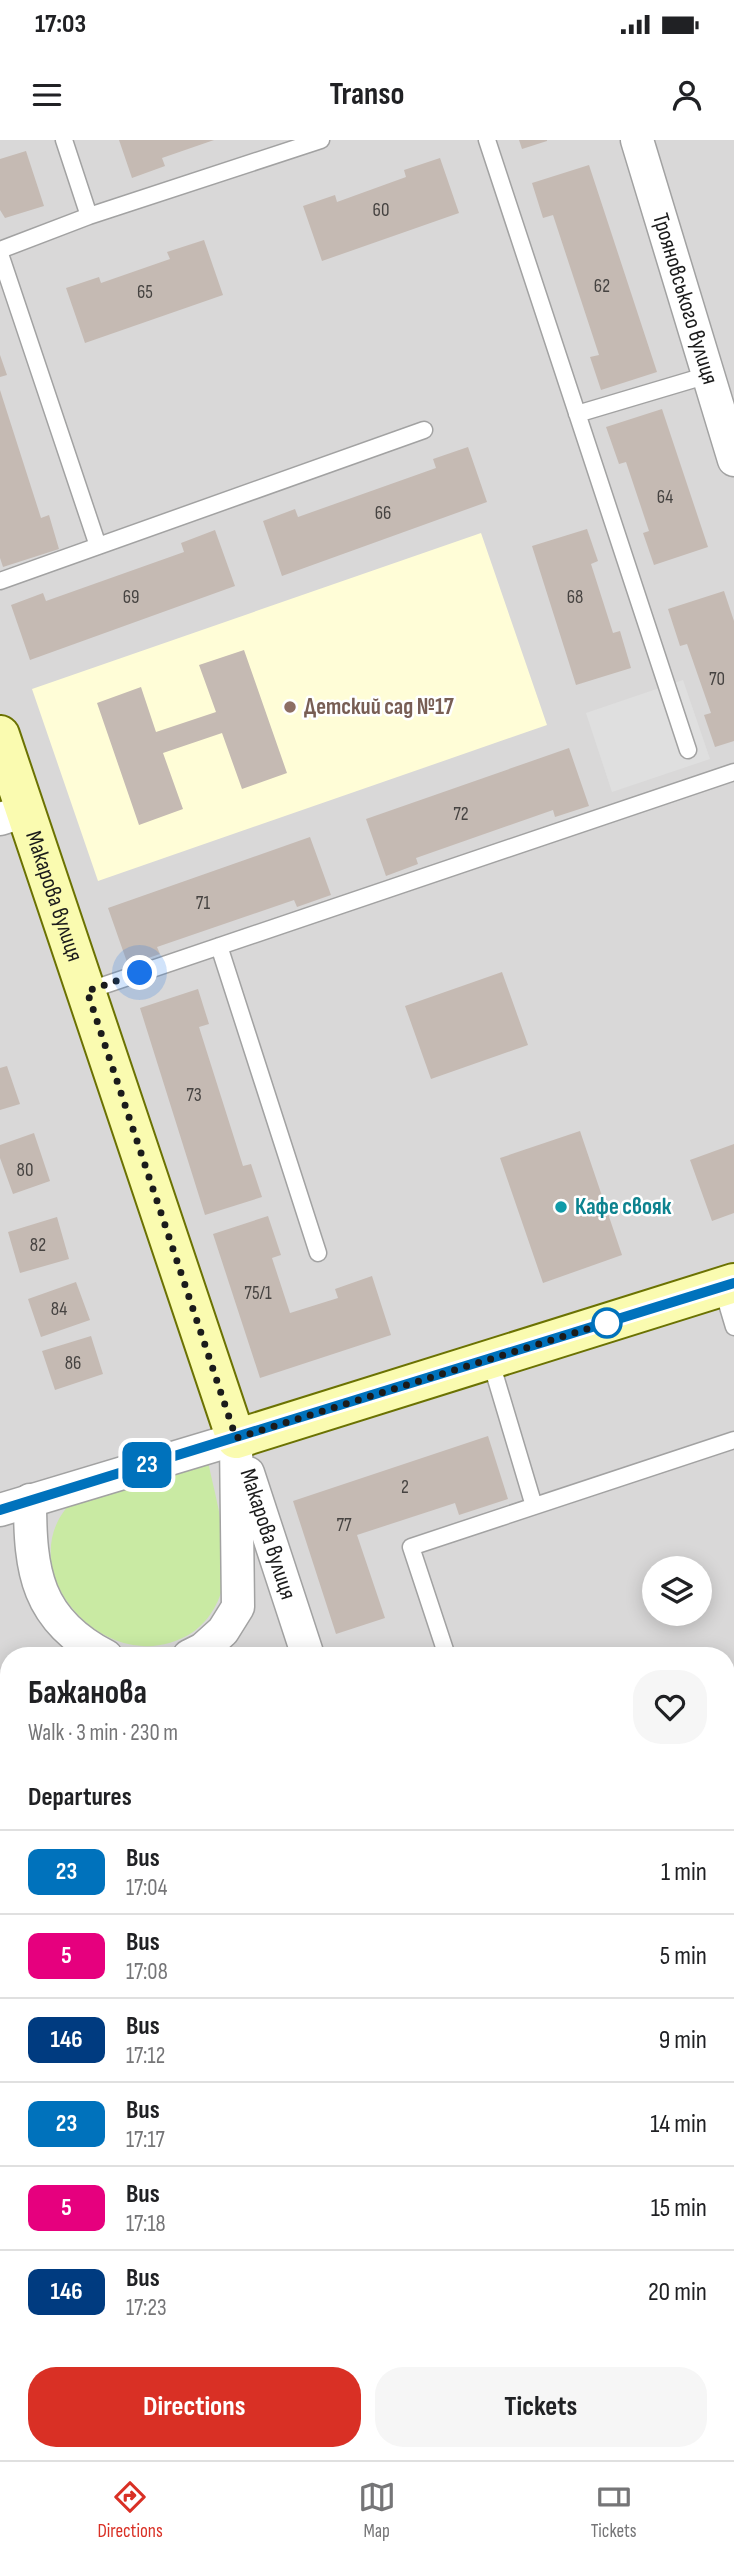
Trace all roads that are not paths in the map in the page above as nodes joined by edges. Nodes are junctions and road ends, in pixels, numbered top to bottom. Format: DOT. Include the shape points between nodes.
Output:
graph roads {
  1 [pos="64,140"];
  2 [pos="321,140"];
  3 [pos="487,140"];
  4 [pos="637,140"];
  5 [pos="89,216"];
  6 [pos="0,252"];
  7 [pos="708,375"];
  8 [pos="577,414"];
  9 [pos="424,430"];
  10 [pos="734,460"];
  11 [pos="98,546"];
  12 [pos="0,581"];
  13 [pos="0,735"];
  14 [pos="688,750"];
  15 [pos="734,772"];
  16 [pos="13,815"];
  17 [pos="219,946"];
  18 [pos="87,991"];
  19 [pos="318,1253"];
  20 [pos="728,1285"];
  21 [pos="734,1327"];
  22 [pos="491,1359"];
  23 [pos="236,1438"];
  24 [pos="734,1440"];
  25 [pos="30,1500"];
  26 [pos="534,1506"];
  27 [pos="0,1510"];
  28 [pos="93,1647"];
  29 [pos="205,1647"];
  30 [pos="305,1647"];
  31 [pos="444,1647"];
  1 -- 5 [label="lane"];
  2 -- 5 [label="lane"];
  3 -- 8 [label="lane"];
  4 -- 7 [label="street, Трояновського вулиця"];
  5 -- 6 [label="lane"];
  6 -- 11 [label="lane"];
  7 -- 8 [label="lane"];
  7 -- 10 [label="street, Трояновського вулиця"];
  8 -- 14 [label="lane"];
  9 -- 11 [label="lane"];
  11 -- 12 [label="lane"];
  13 -- 16 [label="street, Макарова вулиця"];
  15 -- 17 [label="lane"];
  16 -- 18 [label="street, Макарова вулиця"];
  17 -- 18 [label="lane"];
  17 -- 19 [label="lane"];
  18 -- 23 [label="street, Макарова вулиця"];
  20 -- 21 [label="lane"];
  20 -- 22 [label="street"];
  22 -- 23 [label="street"];
  22 -- 26 [label="lane"];
  23 -- 25 [label="street"];
  23 -- 29 [label="street" via="238,1607 223,1632"];
  23 -- 30 [label="street, Макарова вулиця"];
  24 -- 26 [label="lane"];
  25 -- 27 [label="street"];
  25 -- 28 [label="street" via="33,1572 44,1598 67,1628"];
  26 -- 31 [label="lane" via="411,1547"];
}
